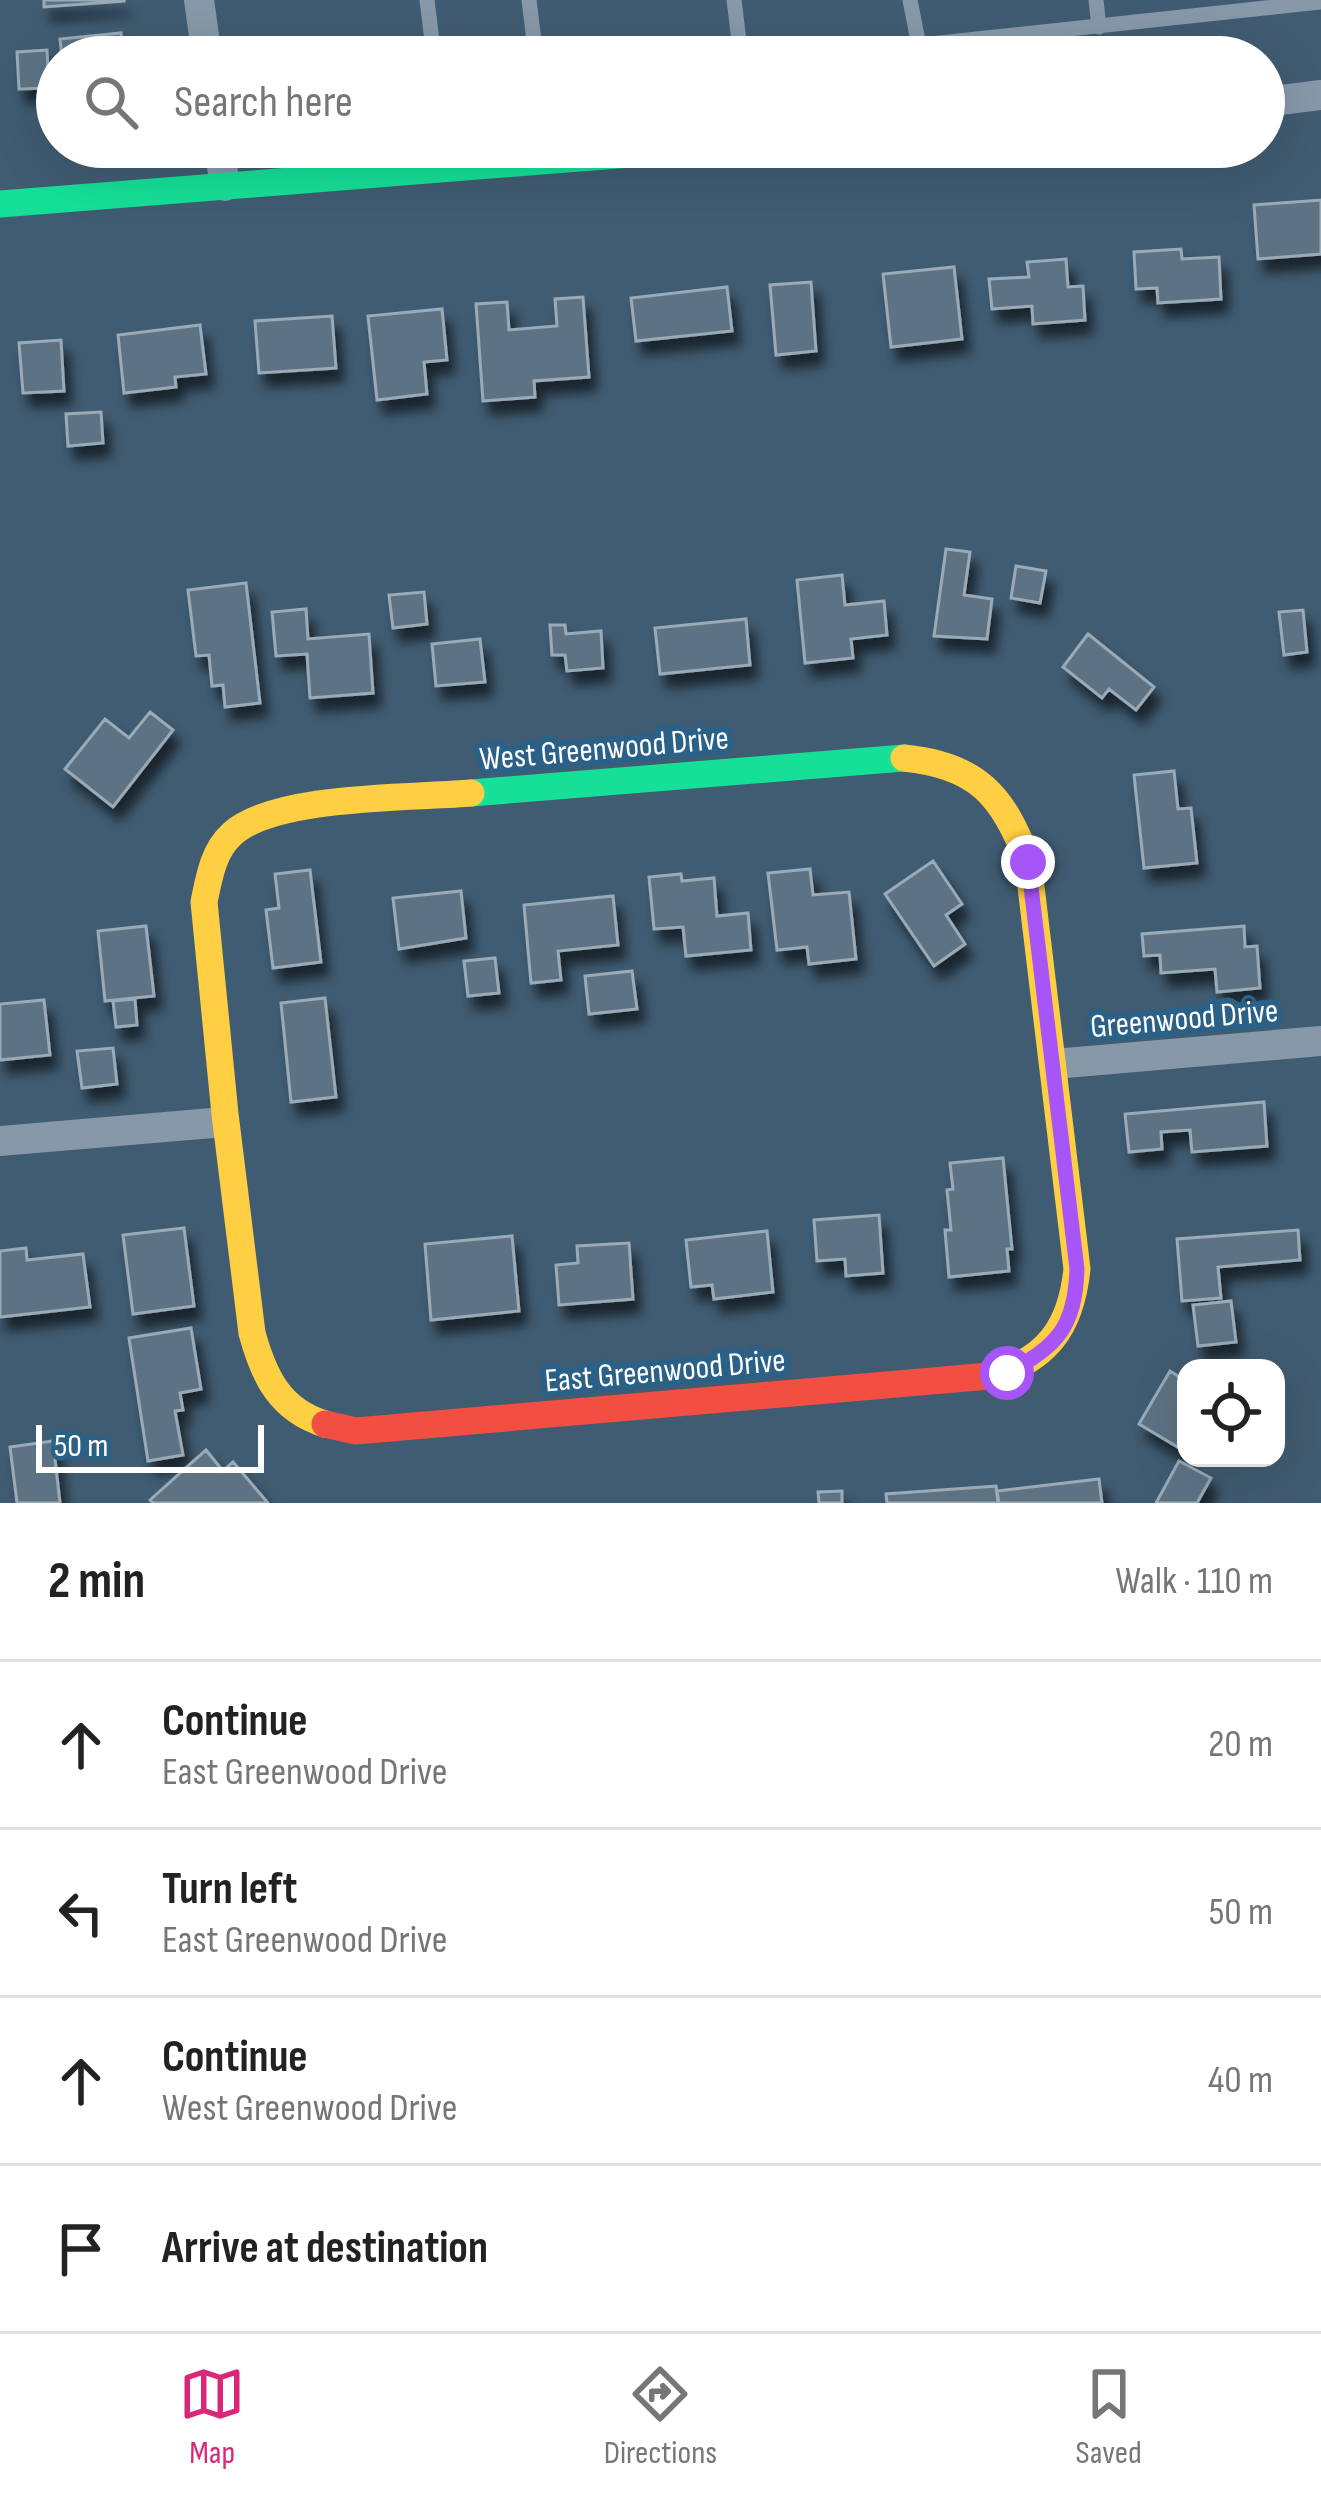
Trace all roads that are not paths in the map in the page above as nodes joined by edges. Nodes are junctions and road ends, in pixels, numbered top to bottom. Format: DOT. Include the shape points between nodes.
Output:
graph roads {
  1 [pos="200,0"];
  2 [pos="427,0"];
  3 [pos="529,0"];
  4 [pos="734,0"];
  5 [pos="910,0"];
  6 [pos="1096,0"];
  7 [pos="1321,2"];
  8 [pos="1259,6"];
  9 [pos="1099,27"];
  10 [pos="204,36"];
  11 [pos="431,36"];
  12 [pos="533,36"];
  13 [pos="738,36"];
  14 [pos="917,36"];
  15 [pos="1014,36"];
  16 [pos="1321,95"];
  17 [pos="1285,99"];
  18 [pos="223,168"];
  19 [pos="363,168"];
  20 [pos="225,186"];
  21 [pos="0,203"];
  22 [pos="1321,1041"];
  23 [pos="1054,1064"];
  24 [pos="224,1122"];
  25 [pos="0,1141"];
  1 -- 10 [label="street"];
  2 -- 11 [label="lane"];
  3 -- 12 [label="lane"];
  4 -- 13 [label="lane"];
  5 -- 14 [label="lane"];
  6 -- 9 [label="lane"];
  7 -- 8 [label="lane"];
  8 -- 9 [label="lane"];
  9 -- 15 [label="lane"];
  16 -- 17 [label="street"];
  18 -- 20 [label="street"];
  19 -- 20 [label="street"];
  20 -- 21 [label="street"];
  22 -- 23 [label="street, Greenwood Drive"];
  23 -- 24 [label="street, West Greenwood Drive" via="1028,862 1016,825 973,776 938,759 904,758 278,809 250,819 225,838 204,902"];
  23 -- 24 [label="street, East Greenwood Drive" via="1076,1300 1049,1348 1007,1373 356,1431 292,1411 271,1386 254,1341"];
  24 -- 25 [label="street"];
}
